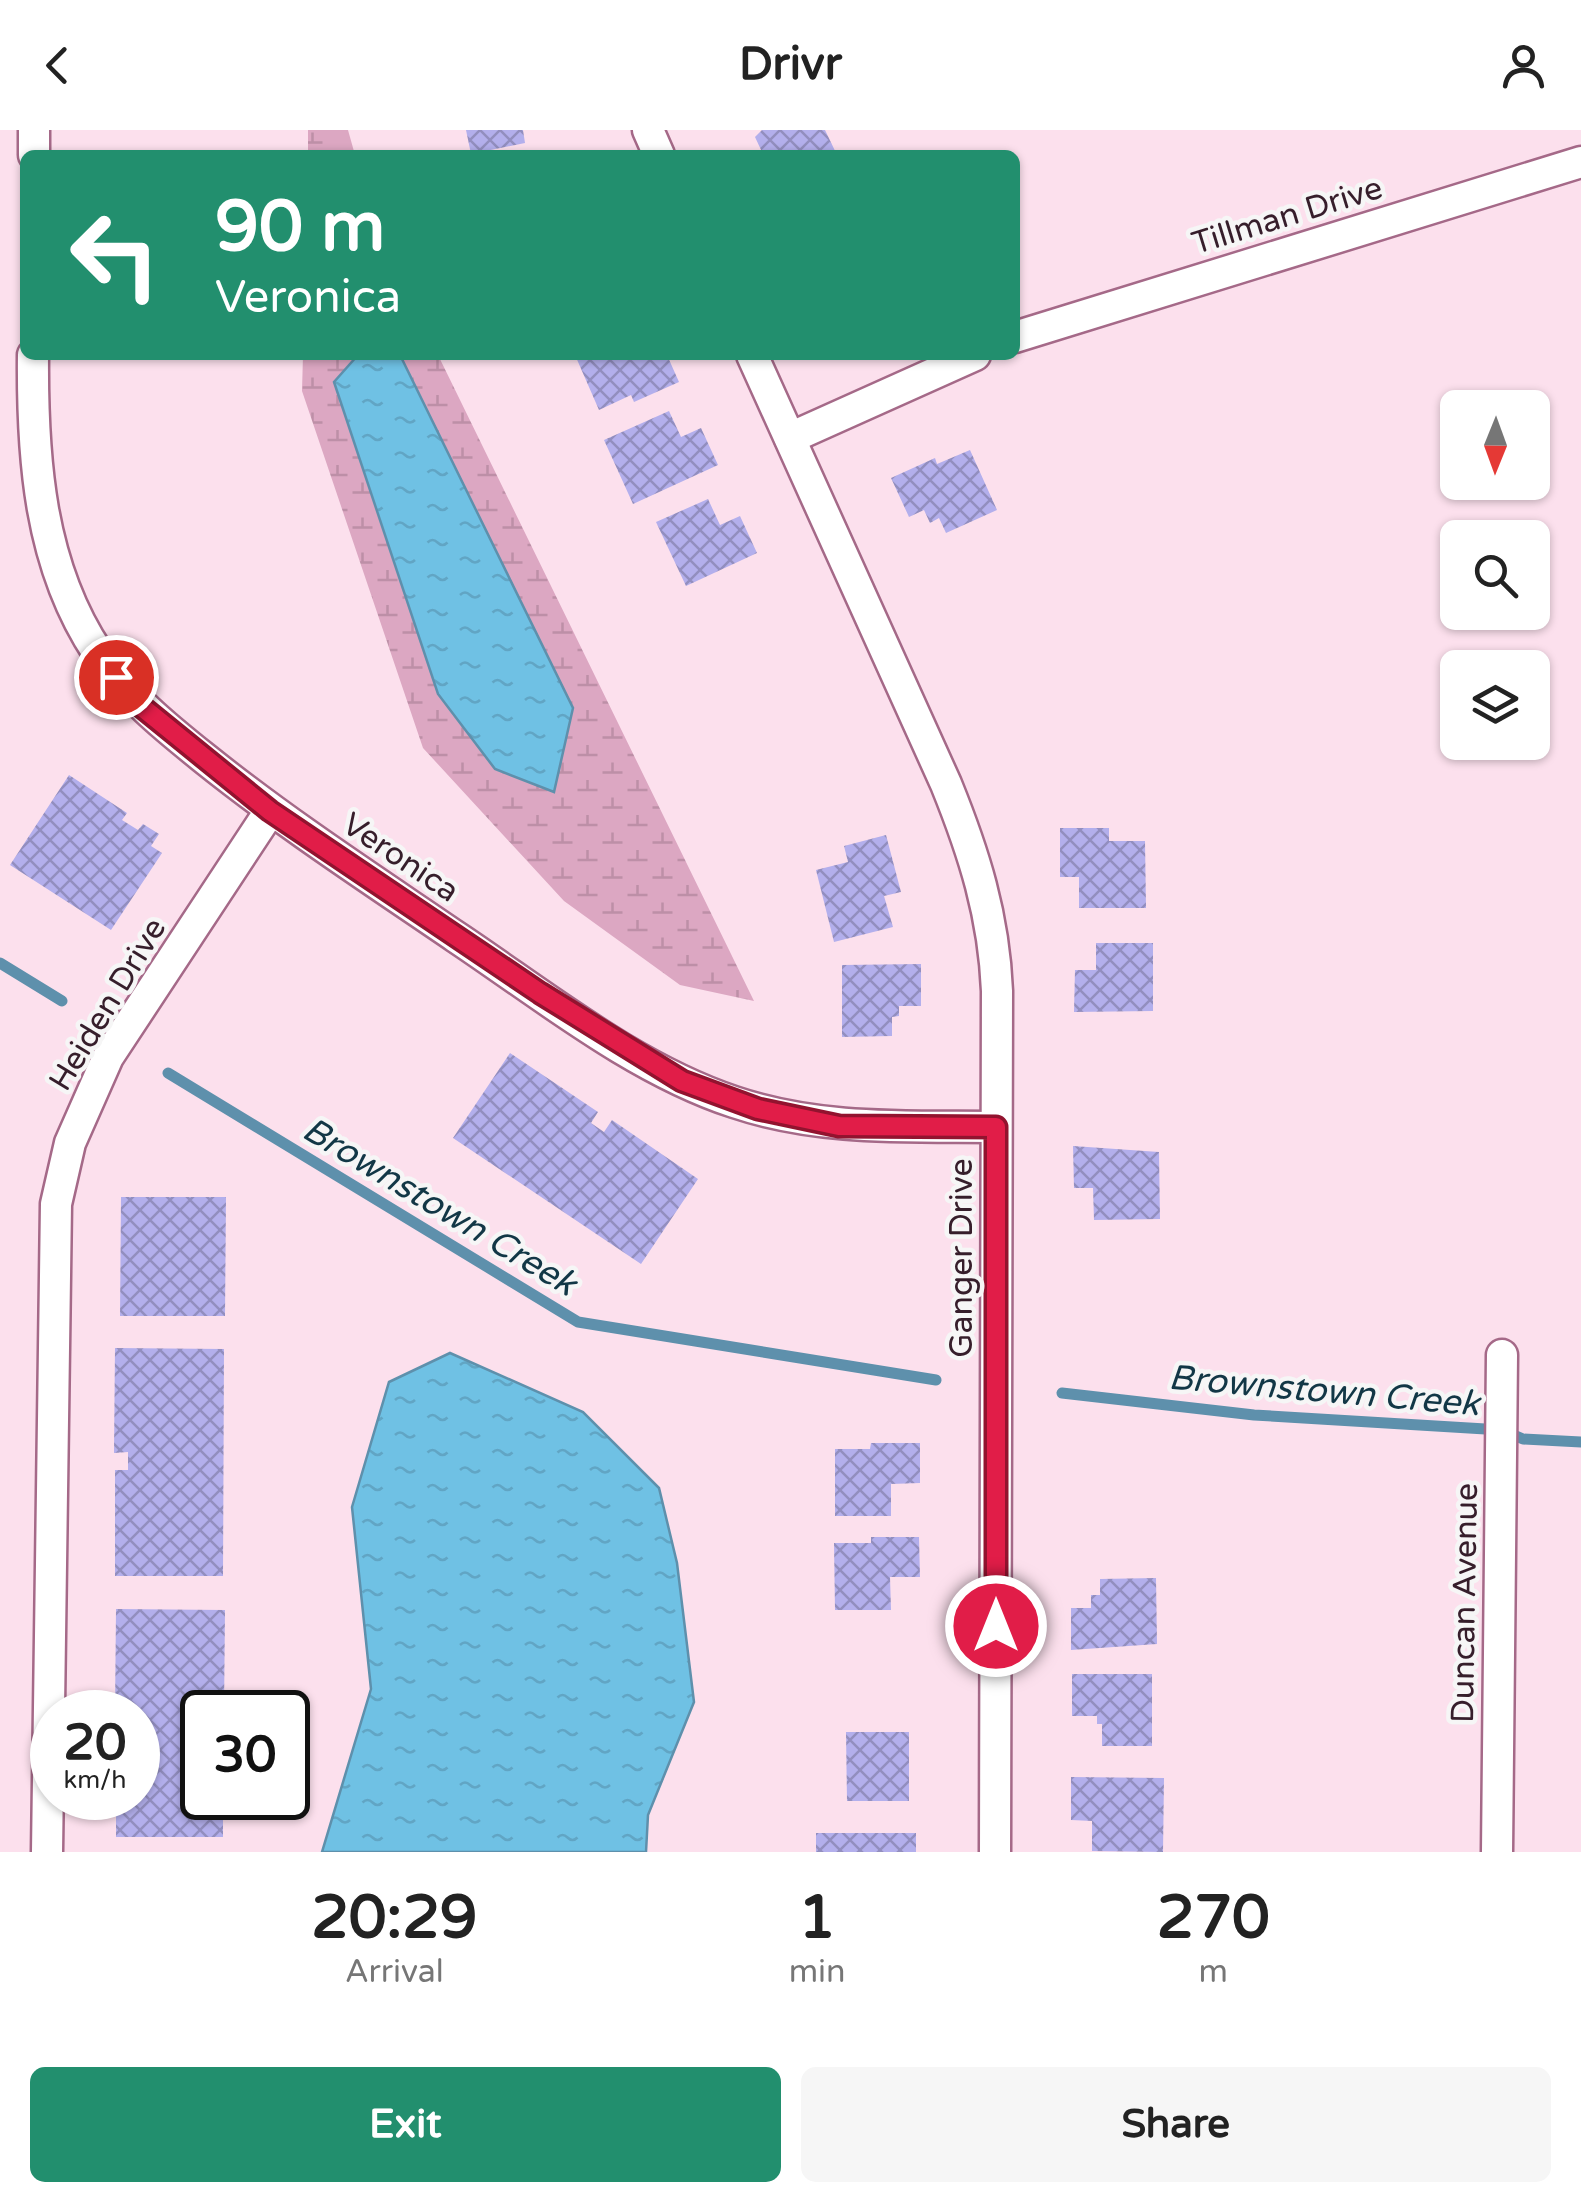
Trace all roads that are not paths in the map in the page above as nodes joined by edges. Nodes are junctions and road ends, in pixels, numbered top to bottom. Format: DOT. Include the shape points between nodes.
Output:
graph roads {
  1 [pos="1581,162"];
  2 [pos="1020,335"];
  3 [pos="33,360"];
  4 [pos="754,360"];
  5 [pos="964,360"];
  6 [pos="790,438"];
  7 [pos="270,811"];
  8 [pos="996,1127"];
  9 [pos="1502,1356"];
  10 [pos="47,1852"];
  11 [pos="995,1852"];
  12 [pos="1496,1852"];
  1 -- 2 [label="street, Tillman Drive"];
  3 -- 7 [label="street, Veronica" via="40,504 69,595 96,651 137,703"];
  4 -- 6 [label="street, Ganger Drive"];
  5 -- 6 [label="street"];
  6 -- 8 [label="street, Ganger Drive" via="974,853 996,959"];
  7 -- 8 [label="street, Veronica" via="682,1081 750,1107 839,1126"];
  7 -- 10 [label="street, Heiden Drive" via="108,1058 70,1144 56,1204"];
  8 -- 11 [label="street, Ganger Drive"];
  9 -- 12 [label="street, Duncan Avenue"];
}
